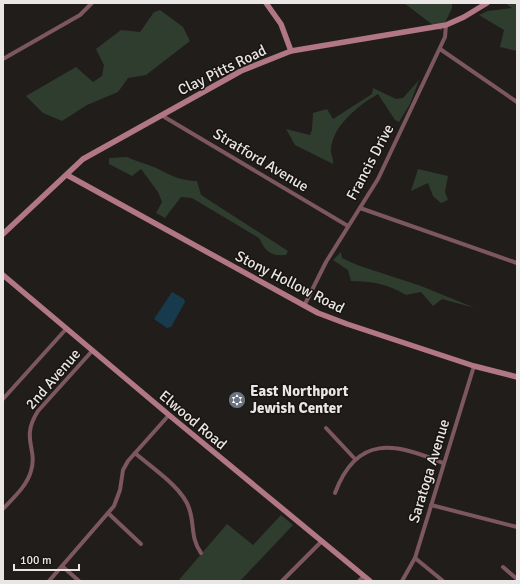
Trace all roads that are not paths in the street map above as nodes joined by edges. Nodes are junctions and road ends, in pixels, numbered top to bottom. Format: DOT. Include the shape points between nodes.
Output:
graph roads {
  1 [pos="92,3"];
  2 [pos="266,3"];
  3 [pos="487,3"];
  4 [pos="446,25"];
  5 [pos="440,49"];
  6 [pos="291,50"];
  7 [pos="3,59"];
  8 [pos="517,102"];
  9 [pos="162,115"];
  10 [pos="67,174"];
  11 [pos="360,208"];
  12 [pos="348,226"];
  13 [pos="3,234"];
  14 [pos="517,263"];
  15 [pos="3,275"];
  16 [pos="304,306"];
  17 [pos="67,328"];
  18 [pos="93,350"];
  19 [pos="474,366"];
  20 [pos="517,377"];
  21 [pos="3,399"];
  22 [pos="169,415"];
  23 [pos="326,428"];
  24 [pos="135,453"];
  25 [pos="355,459"];
  26 [pos="443,463"];
  27 [pos="335,493"];
  28 [pos="431,505"];
  29 [pos="3,509"];
  30 [pos="108,513"];
  31 [pos="517,527"];
  32 [pos="322,541"];
  33 [pos="141,544"];
  34 [pos="200,553"];
  35 [pos="415,558"];
  36 [pos="62,566"];
  37 [pos="503,567"];
  38 [pos="364,576"];
  39 [pos="517,579"];
  40 [pos="49,581"];
  41 [pos="79,581"];
  42 [pos="282,581"];
  43 [pos="359,581"];
  44 [pos="370,581"];
  45 [pos="402,581"];
  46 [pos="443,581"];
  1 -- 7 [label="street" via="80,15"];
  2 -- 6 [label="street" via="281,24"];
  3 -- 4 [label="street, Clay Pitts Road"];
  4 -- 5 [label="street, Francis Drive"];
  4 -- 6 [label="street, Clay Pitts Road"];
  5 -- 8 [label="street"];
  5 -- 11 [label="street, Francis Drive" via="387,161"];
  6 -- 9 [label="street, Clay Pitts Road" via="241,71"];
  9 -- 10 [label="street, Clay Pitts Road" via="83,159"];
  9 -- 12 [label="street, Stratford Avenue"];
  10 -- 13 [label="street, Clay Pitts Road"];
  10 -- 16 [label="street, Stony Hollow Road"];
  11 -- 12 [label="street, Francis Drive"];
  11 -- 14 [label="street"];
  12 -- 16 [label="street, Francis Drive"];
  15 -- 17 [label="street, Elwood Road"];
  16 -- 19 [label="street, Stony Hollow Road" via="342,323"];
  17 -- 18 [label="street, Elwood Road"];
  17 -- 21 [label="street"];
  18 -- 22 [label="street, Elwood Road"];
  18 -- 29 [label="street, 2nd Avenue" via="31,422 31,471 26,482"];
  19 -- 20 [label="street, Stony Hollow Road"];
  19 -- 26 [label="street, Saratoga Avenue"];
  22 -- 24 [label="street"];
  22 -- 32 [label="street, Elwood Road"];
  23 -- 25 [label="street"];
  24 -- 30 [label="street" via="124,470 118,499"];
  24 -- 34 [label="street" via="184,498 189,509 194,544"];
  25 -- 26 [label="street" via="376,448 396,448"];
  25 -- 27 [label="street"];
  26 -- 28 [label="street, Saratoga Avenue"];
  28 -- 31 [label="street"];
  28 -- 35 [label="street, Saratoga Avenue"];
  30 -- 33 [label="street"];
  30 -- 36 [label="street"];
  32 -- 38 [label="street, Elwood Road"];
  32 -- 42 [label="street"];
  35 -- 45 [label="street, Saratoga Avenue"];
  35 -- 46 [label="street"];
  36 -- 40 [label="street"];
  36 -- 41 [label="street"];
  37 -- 39 [label="street"];
  38 -- 43 [label="street"];
  38 -- 44 [label="street, Elwood Road"];
}
